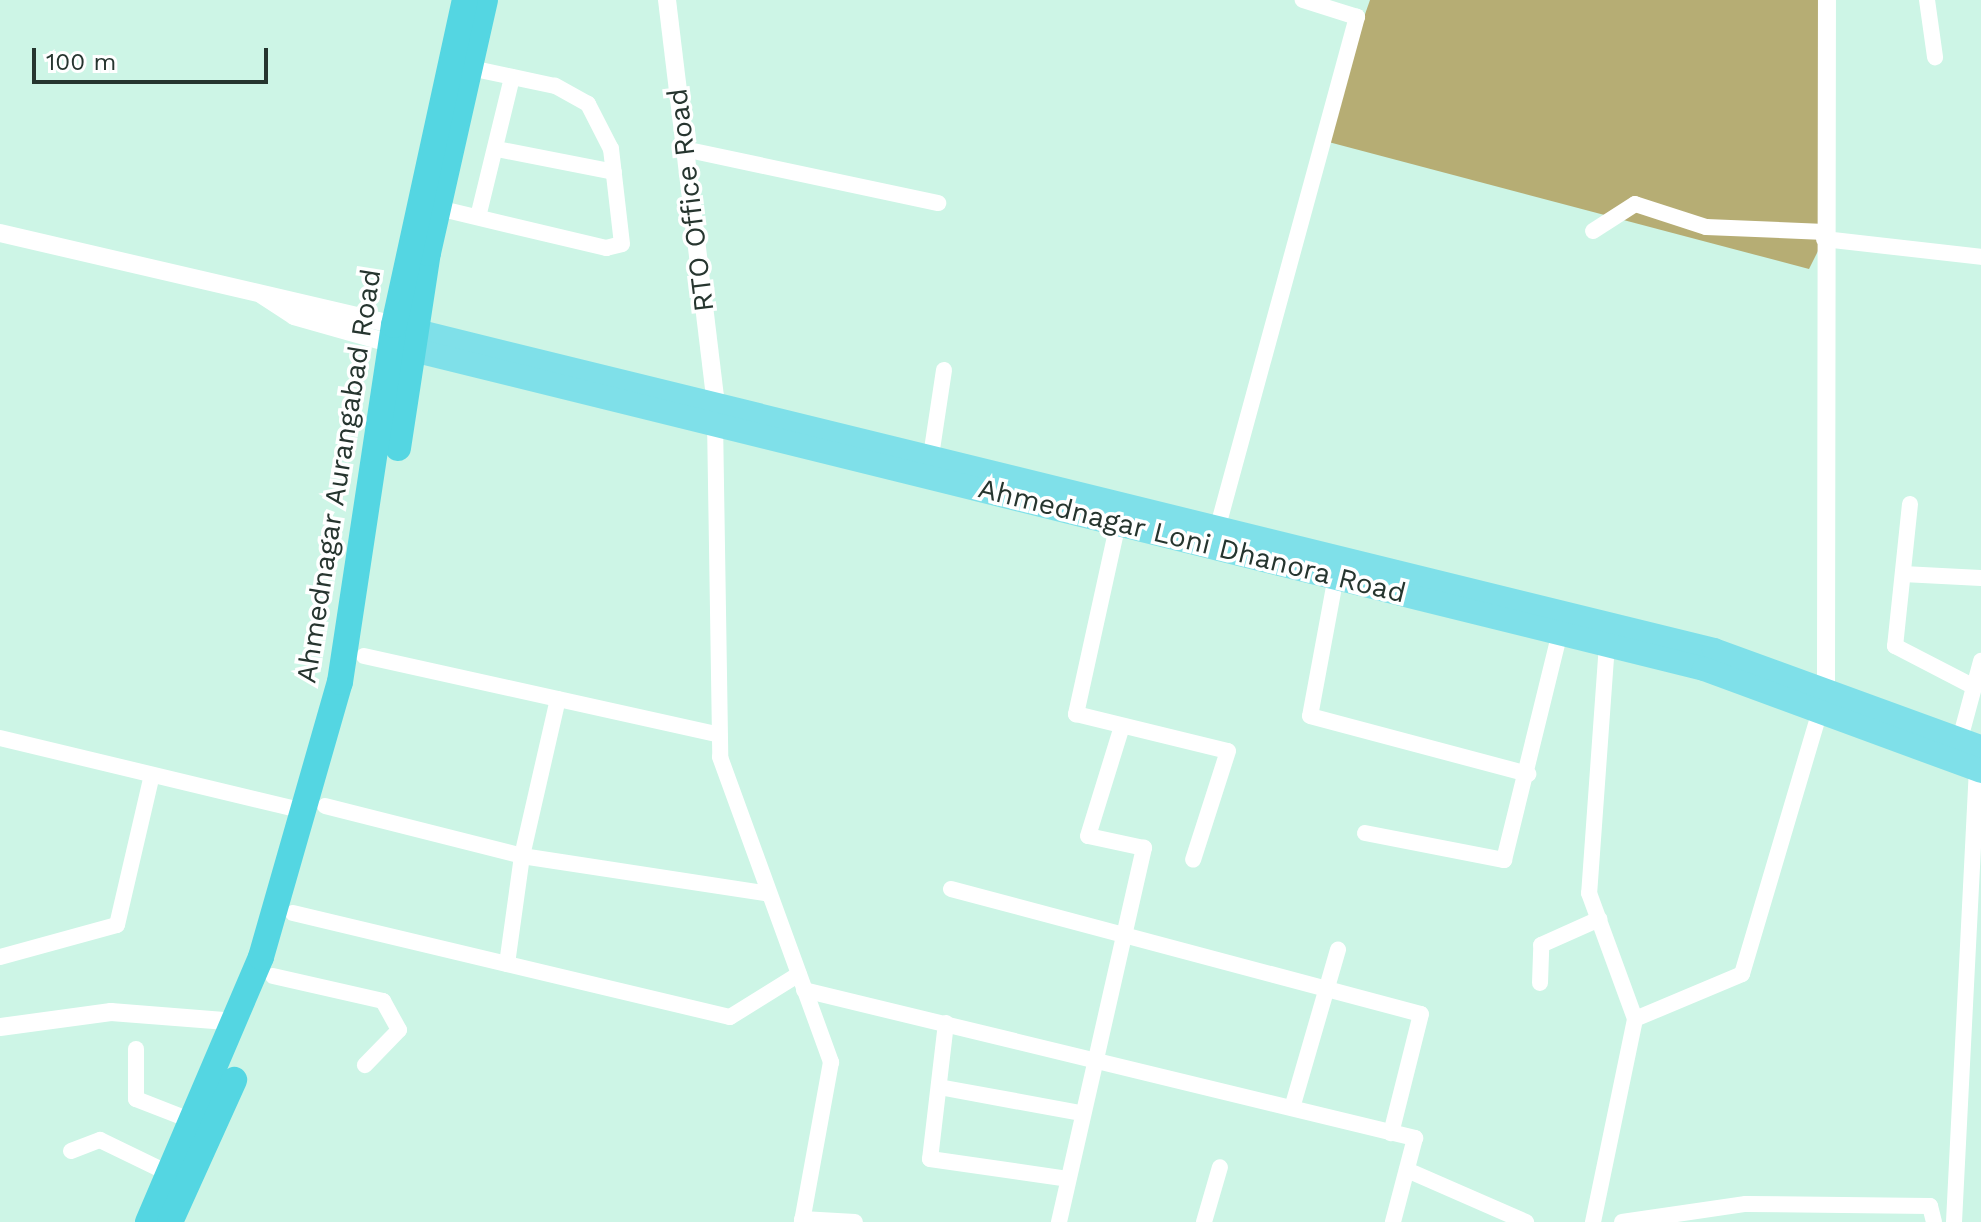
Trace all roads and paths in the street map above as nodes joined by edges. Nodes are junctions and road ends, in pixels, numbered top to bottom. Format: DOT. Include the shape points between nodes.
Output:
graph roads {
  1 [pos="465,0"];
  2 [pos="485,0"];
  3 [pos="667,0"];
  4 [pos="1303,0"];
  5 [pos="1363,0"];
  6 [pos="1827,0"];
  7 [pos="1927,0"];
  8 [pos="1357,17"];
  9 [pos="1935,57"];
  10 [pos="470,68"];
  11 [pos="512,77"];
  12 [pos="497,149"];
  13 [pos="684,149"];
  14 [pos="614,172"];
  15 [pos="938,203"];
  16 [pos="438,208"];
  17 [pos="478,217"];
  18 [pos="1593,231"];
  19 [pos="0,233"];
  20 [pos="1824,235"];
  21 [pos="1981,257"];
  22 [pos="403,338"];
  23 [pos="944,370"];
  24 [pos="715,410"];
  25 [pos="931,456"];
  26 [pos="1910,504"];
  27 [pos="1118,523"];
  28 [pos="1218,526"];
  29 [pos="1903,574"];
  30 [pos="1336,576"];
  31 [pos="1981,578"];
  32 [pos="1560,632"];
  33 [pos="1607,644"];
  34 [pos="364,656"];
  35 [pos="1981,661"];
  36 [pos="1974,687"];
  37 [pos="1823,698"];
  38 [pos="558,699"];
  39 [pos="1122,726"];
  40 [pos="719,735"];
  41 [pos="0,738"];
  42 [pos="1975,756"];
  43 [pos="1528,774"];
  44 [pos="152,775"];
  45 [pos="315,808"];
  46 [pos="1365,833"];
  47 [pos="522,856"];
  48 [pos="1193,860"];
  49 [pos="951,889"];
  50 [pos="769,894"];
  51 [pos="293,913"];
  52 [pos="1599,919"];
  53 [pos="1125,936"];
  54 [pos="1338,950"];
  55 [pos="0,957"];
  56 [pos="507,964"];
  57 [pos="273,976"];
  58 [pos="802,982"];
  59 [pos="1540,983"];
  60 [pos="1326,989"];
  61 [pos="1635,1019"];
  62 [pos="237,1022"];
  63 [pos="946,1023"];
  64 [pos="0,1027"];
  65 [pos="136,1049"];
  66 [pos="1091,1059"];
  67 [pos="365,1065"];
  68 [pos="939,1087"];
  69 [pos="1292,1108"];
  70 [pos="1081,1113"];
  71 [pos="195,1122"];
  72 [pos="1391,1133"];
  73 [pos="71,1151"];
  74 [pos="1220,1167"];
  75 [pos="1407,1170"];
  76 [pos="170,1174"];
  77 [pos="1068,1179"];
  78 [pos="802,1220"];
  79 [pos="148,1222"];
  80 [pos="170,1222"];
  81 [pos="855,1222"];
  82 [pos="1059,1222"];
  83 [pos="1204,1222"];
  84 [pos="1393,1222"];
  85 [pos="1526,1222"];
  86 [pos="1593,1222"];
  87 [pos="1622,1222"];
  88 [pos="1934,1222"];
  89 [pos="1954,1222"];
  1 -- 22 [label="highway, Ahmednagar Aurangabad Road"];
  2 -- 10 [label="highway"];
  3 -- 13 [label="street, RTO Office Road"];
  4 -- 8 [label="street"];
  5 -- 8 [label="street"];
  6 -- 20 [label="street"];
  7 -- 9 [label="street"];
  8 -- 28 [label="street"];
  10 -- 11 [label="street"];
  10 -- 16 [label="highway"];
  11 -- 12 [label="street"];
  11 -- 14 [label="street" via="565,89 588,104 611,149"];
  12 -- 14 [label="street"];
  12 -- 17 [label="street"];
  13 -- 15 [label="street"];
  13 -- 24 [label="street, RTO Office Road"];
  14 -- 17 [label="street" via="622,244 606,248"];
  16 -- 17 [label="street"];
  16 -- 22 [label="highway"];
  18 -- 20 [label="street" via="1635,204 1706,227"];
  19 -- 22 [label="street" via="262,295 284,312"];
  20 -- 21 [label="street"];
  20 -- 37 [label="street"];
  22 -- 24 [label="main road, Ahmednagar Loni Dhanora Road"];
  22 -- 34 [label="highway"];
  22 -- 45 [label="highway, Ahmednagar Aurangabad Road"];
  23 -- 25 [label="street"];
  24 -- 25 [label="main road, Ahmednagar Loni Dhanora Road"];
  24 -- 27 [label="main road, Ahmednagar Loni Dhanora Road"];
  24 -- 40 [label="street"];
  25 -- 28 [label="main road, Ahmednagar Loni Dhanora Road"];
  26 -- 29 [label="street"];
  27 -- 30 [label="main road, Ahmednagar Loni Dhanora Road"];
  27 -- 39 [label="street" via="1076,714"];
  28 -- 37 [label="main road, Ahmednagar Loni Dhanora Road" via="1714,650"];
  29 -- 31 [label="street"];
  29 -- 36 [label="street" via="1895,646"];
  30 -- 32 [label="main road, Ahmednagar Loni Dhanora Road"];
  30 -- 43 [label="street" via="1310,716"];
  32 -- 33 [label="main road, Ahmednagar Loni Dhanora Road"];
  32 -- 43 [label="street"];
  33 -- 37 [label="main road, Ahmednagar Loni Dhanora Road"];
  33 -- 52 [label="street" via="1589,893"];
  34 -- 38 [label="street"];
  34 -- 45 [label="highway"];
  35 -- 36 [label="street"];
  36 -- 42 [label="street"];
  37 -- 42 [label="main road, Ahmednagar Loni Dhanora Road"];
  37 -- 42 [label="main road, Ahmednagar Loni Dhanora Road"];
  37 -- 61 [label="street" via="1742,974"];
  38 -- 40 [label="street"];
  38 -- 47 [label="street"];
  39 -- 48 [label="street" via="1228,751"];
  39 -- 53 [label="street" via="1088,836 1144,848"];
  40 -- 50 [label="street" via="720,757"];
  41 -- 44 [label="street"];
  42 -- 89 [label="street"];
  43 -- 46 [label="street" via="1504,860"];
  44 -- 45 [label="street"];
  44 -- 55 [label="street" via="117,925"];
  45 -- 47 [label="street"];
  45 -- 51 [label="highway"];
  45 -- 62 [label="highway, Ahmednagar Aurangabad Road"];
  47 -- 50 [label="street"];
  47 -- 56 [label="street"];
  49 -- 53 [label="street"];
  50 -- 58 [label="street"];
  51 -- 56 [label="street"];
  51 -- 57 [label="highway"];
  52 -- 59 [label="street" via="1541,945"];
  52 -- 61 [label="street"];
  53 -- 60 [label="street"];
  53 -- 66 [label="street"];
  54 -- 60 [label="street"];
  56 -- 58 [label="street" via="730,1017"];
  57 -- 67 [label="street" via="383,1001 399,1030"];
  57 -- 80 [label="highway"];
  58 -- 63 [label="street"];
  58 -- 78 [label="street" via="831,1062"];
  60 -- 69 [label="street"];
  60 -- 72 [label="street" via="1421,1014"];
  61 -- 86 [label="street"];
  62 -- 64 [label="street" via="111,1012"];
  62 -- 71 [label="highway, Ahmednagar Aurangabad Road"];
  63 -- 66 [label="street"];
  63 -- 68 [label="street"];
  65 -- 71 [label="street" via="136,1099"];
  66 -- 69 [label="street"];
  66 -- 70 [label="street"];
  68 -- 70 [label="street"];
  68 -- 77 [label="street" via="930,1159"];
  69 -- 72 [label="street"];
  70 -- 77 [label="street"];
  71 -- 76 [label="highway, Ahmednagar Aurangabad Road"];
  72 -- 75 [label="street" via="1415,1138"];
  73 -- 76 [label="street" via="100,1140"];
  74 -- 83 [label="street"];
  75 -- 84 [label="street"];
  75 -- 85 [label="street"];
  76 -- 79 [label="highway, Ahmednagar Aurangabad Road"];
  77 -- 82 [label="street"];
  78 -- 81 [label="street"];
  87 -- 88 [label="street" via="1761,1204 1930,1206"];
}
